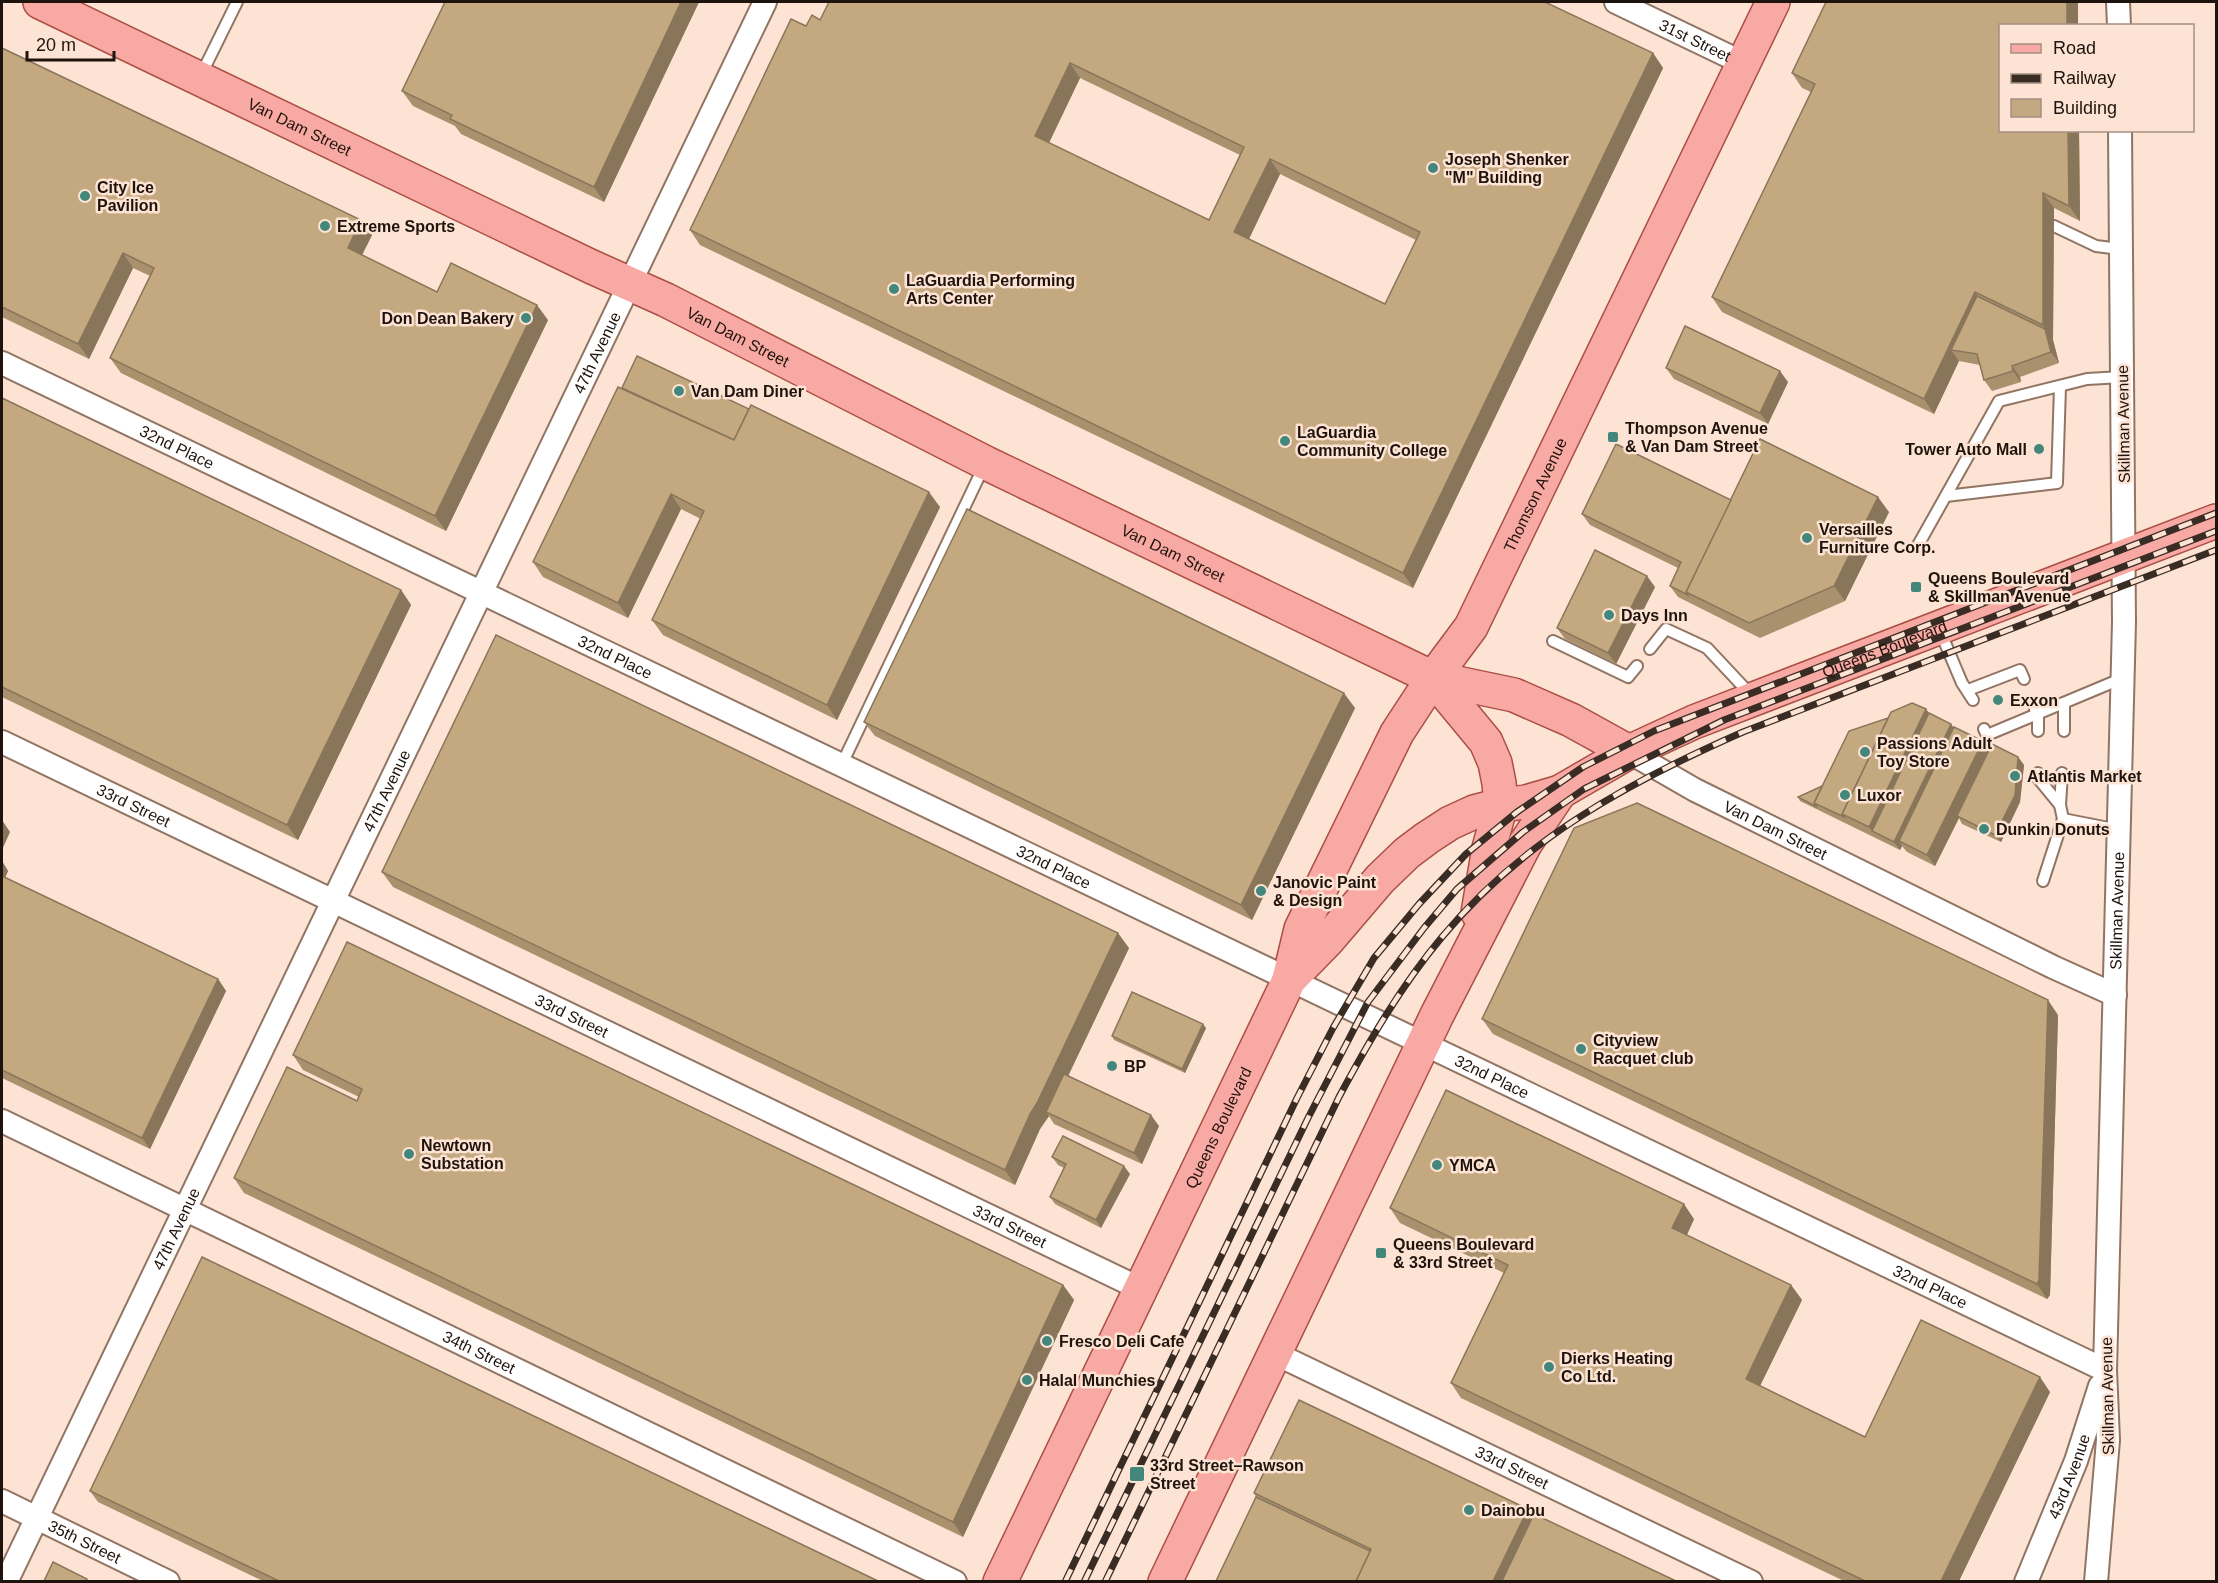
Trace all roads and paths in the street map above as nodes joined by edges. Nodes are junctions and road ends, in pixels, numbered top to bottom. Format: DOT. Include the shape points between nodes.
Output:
graph roads {
  1 [pos="40,2"];
  2 [pos="237,2"];
  3 [pos="765,2"];
  4 [pos="1616,2"];
  5 [pos="1773,2"];
  6 [pos="2118,2"];
  7 [pos="2119,24"];
  8 [pos="1743,63"];
  9 [pos="200,78"];
  10 [pos="2120,132"];
  11 [pos="2054,226"];
  12 [pos="2120,249"];
  13 [pos="630,284"];
  14 [pos="2,363"];
  15 [pos="2122,376"];
  16 [pos="2060,386"];
  17 [pos="986,463"];
  18 [pos="1946,496"];
  19 [pos="2205,525"];
  20 [pos="1917,547"];
  21 [pos="2124,557"];
  22 [pos="481,592"];
  23 [pos="1938,628"];
  24 [pos="1553,641"];
  25 [pos="1650,649"];
  26 [pos="1636,666"];
  27 [pos="1433,678"];
  28 [pos="2123,678"];
  29 [pos="2024,679"];
  30 [pos="1754,699"];
  31 [pos="2064,703"];
  32 [pos="2037,712"];
  33 [pos="1984,729"];
  34 [pos="2064,730"];
  35 [pos="2037,731"];
  36 [pos="2,742"];
  37 [pos="1629,752"];
  38 [pos="841,766"];
  39 [pos="2038,773"];
  40 [pos="2062,773"];
  41 [pos="1560,792"];
  42 [pos="1501,805"];
  43 [pos="2061,805"];
  44 [pos="2063,819"];
  45 [pos="2119,830"];
  46 [pos="2043,881"];
  47 [pos="332,901"];
  48 [pos="1473,948"];
  49 [pos="1289,980"];
  50 [pos="2115,995"];
  51 [pos="1424,1044"];
  52 [pos="2,1121"];
  53 [pos="185,1209"];
  54 [pos="1141,1289"];
  55 [pos="1274,1353"];
  56 [pos="2105,1370"];
  57 [pos="2,1501"];
  58 [pos="37,1518"];
  59 [pos="6,1581"];
  60 [pos="168,1581"];
  61 [pos="955,1581"];
  62 [pos="1000,1581"];
  63 [pos="1165,1581"];
  64 [pos="1751,1581"];
  65 [pos="2026,1581"];
  66 [pos="2096,1581"];
  1 -- 9 [label="main road, Van Dam Street"];
  2 -- 9 [label="lane"];
  3 -- 13 [label="street, 47th Avenue"];
  4 -- 8 [label="street, 31st Street"];
  5 -- 8 [label="main road, Thomson Avenue"];
  6 -- 7 [label="street"];
  8 -- 27 [label="main road, Thomson Avenue" via="1471,627"];
  9 -- 13 [label="main road, Van Dam Street"];
  10 -- 12 [label="street, Skillman Avenue"];
  11 -- 12 [label="lane" via="2096,246"];
  12 -- 15 [label="street, Skillman Avenue"];
  13 -- 17 [label="main road, Van Dam Street"];
  13 -- 22 [label="street, 47th Avenue"];
  14 -- 22 [label="street, 32nd Place"];
  15 -- 16 [label="lane"];
  15 -- 21 [label="street, Skillman Avenue"];
  16 -- 18 [label="lane" via="1999,401"];
  16 -- 18 [label="lane" via="2057,483"];
  17 -- 27 [label="main road, Van Dam Street"];
  17 -- 38 [label="lane"];
  18 -- 20 [label="lane"];
  19 -- 21 [label="main road, Queens Boulevard"];
  21 -- 23 [label="main road, Queens Boulevard"];
  21 -- 28 [label="street, Skillman Avenue"];
  22 -- 38 [label="street, 32nd Place"];
  22 -- 47 [label="street, 47th Avenue"];
  23 -- 29 [label="lane" via="1970,695 2020,670"];
  23 -- 30 [label="main road, Queens Boulevard"];
  24 -- 26 [label="lane" via="1628,677"];
  25 -- 30 [label="lane" via="1666,629 1707,648"];
  27 -- 37 [label="main road, Van Dam Street" via="1514,695 1572,720"];
  27 -- 42 [label="main road, Van Dam Street" via="1486,742 1495,763"];
  27 -- 49 [label="main road, Thomson Avenue" via="1397,733 1301,929"];
  28 -- 31 [label="lane"];
  28 -- 45 [label="street, Skillman Avenue"];
  30 -- 37 [label="main road, Queens Boulevard"];
  31 -- 32 [label="lane"];
  31 -- 34 [label="lane"];
  32 -- 33 [label="lane" via="1987,735"];
  32 -- 35 [label="lane"];
  36 -- 47 [label="street, 33rd Street"];
  37 -- 41 [label="main road, Queens Boulevard"];
  37 -- 50 [label="street, Van Dam Street" via="1695,790"];
  38 -- 49 [label="street, 32nd Place"];
  39 -- 43 [label="lane" via="2037,777"];
  40 -- 43 [label="lane"];
  41 -- 42 [label="main road, Queens Boulevard"];
  41 -- 48 [label="main road, Queens Boulevard" via="1524,844"];
  42 -- 48 [label="main road" via="1489,848"];
  42 -- 49 [label="main road, Queens Boulevard" via="1450,823 1407,853"];
  43 -- 44 [label="lane"];
  44 -- 45 [label="lane"];
  44 -- 46 [label="lane"];
  45 -- 50 [label="street, Skillman Avenue"];
  47 -- 53 [label="street, 47th Avenue"];
  47 -- 54 [label="street, 33rd Street"];
  48 -- 51 [label="main road, Queens Boulevard"];
  49 -- 51 [label="street, 32nd Place"];
  49 -- 54 [label="main road, Queens Boulevard"];
  50 -- 56 [label="street, Skillman Avenue"];
  51 -- 55 [label="main road, Queens Boulevard"];
  51 -- 56 [label="street, 32nd Place"];
  52 -- 53 [label="street, 34th Street"];
  53 -- 58 [label="street, 47th Avenue"];
  53 -- 61 [label="street, 34th Street"];
  54 -- 62 [label="main road, Queens Boulevard"];
  55 -- 63 [label="main road, Queens Boulevard"];
  55 -- 64 [label="street, 33rd Street"];
  56 -- 65 [label="street, 43rd Avenue" via="2076,1461"];
  56 -- 66 [label="street, Skillman Avenue" via="2109,1440"];
  57 -- 58 [label="street, 35th Street"];
  58 -- 59 [label="street, 47th Avenue"];
  58 -- 60 [label="street, 35th Street"];
}
